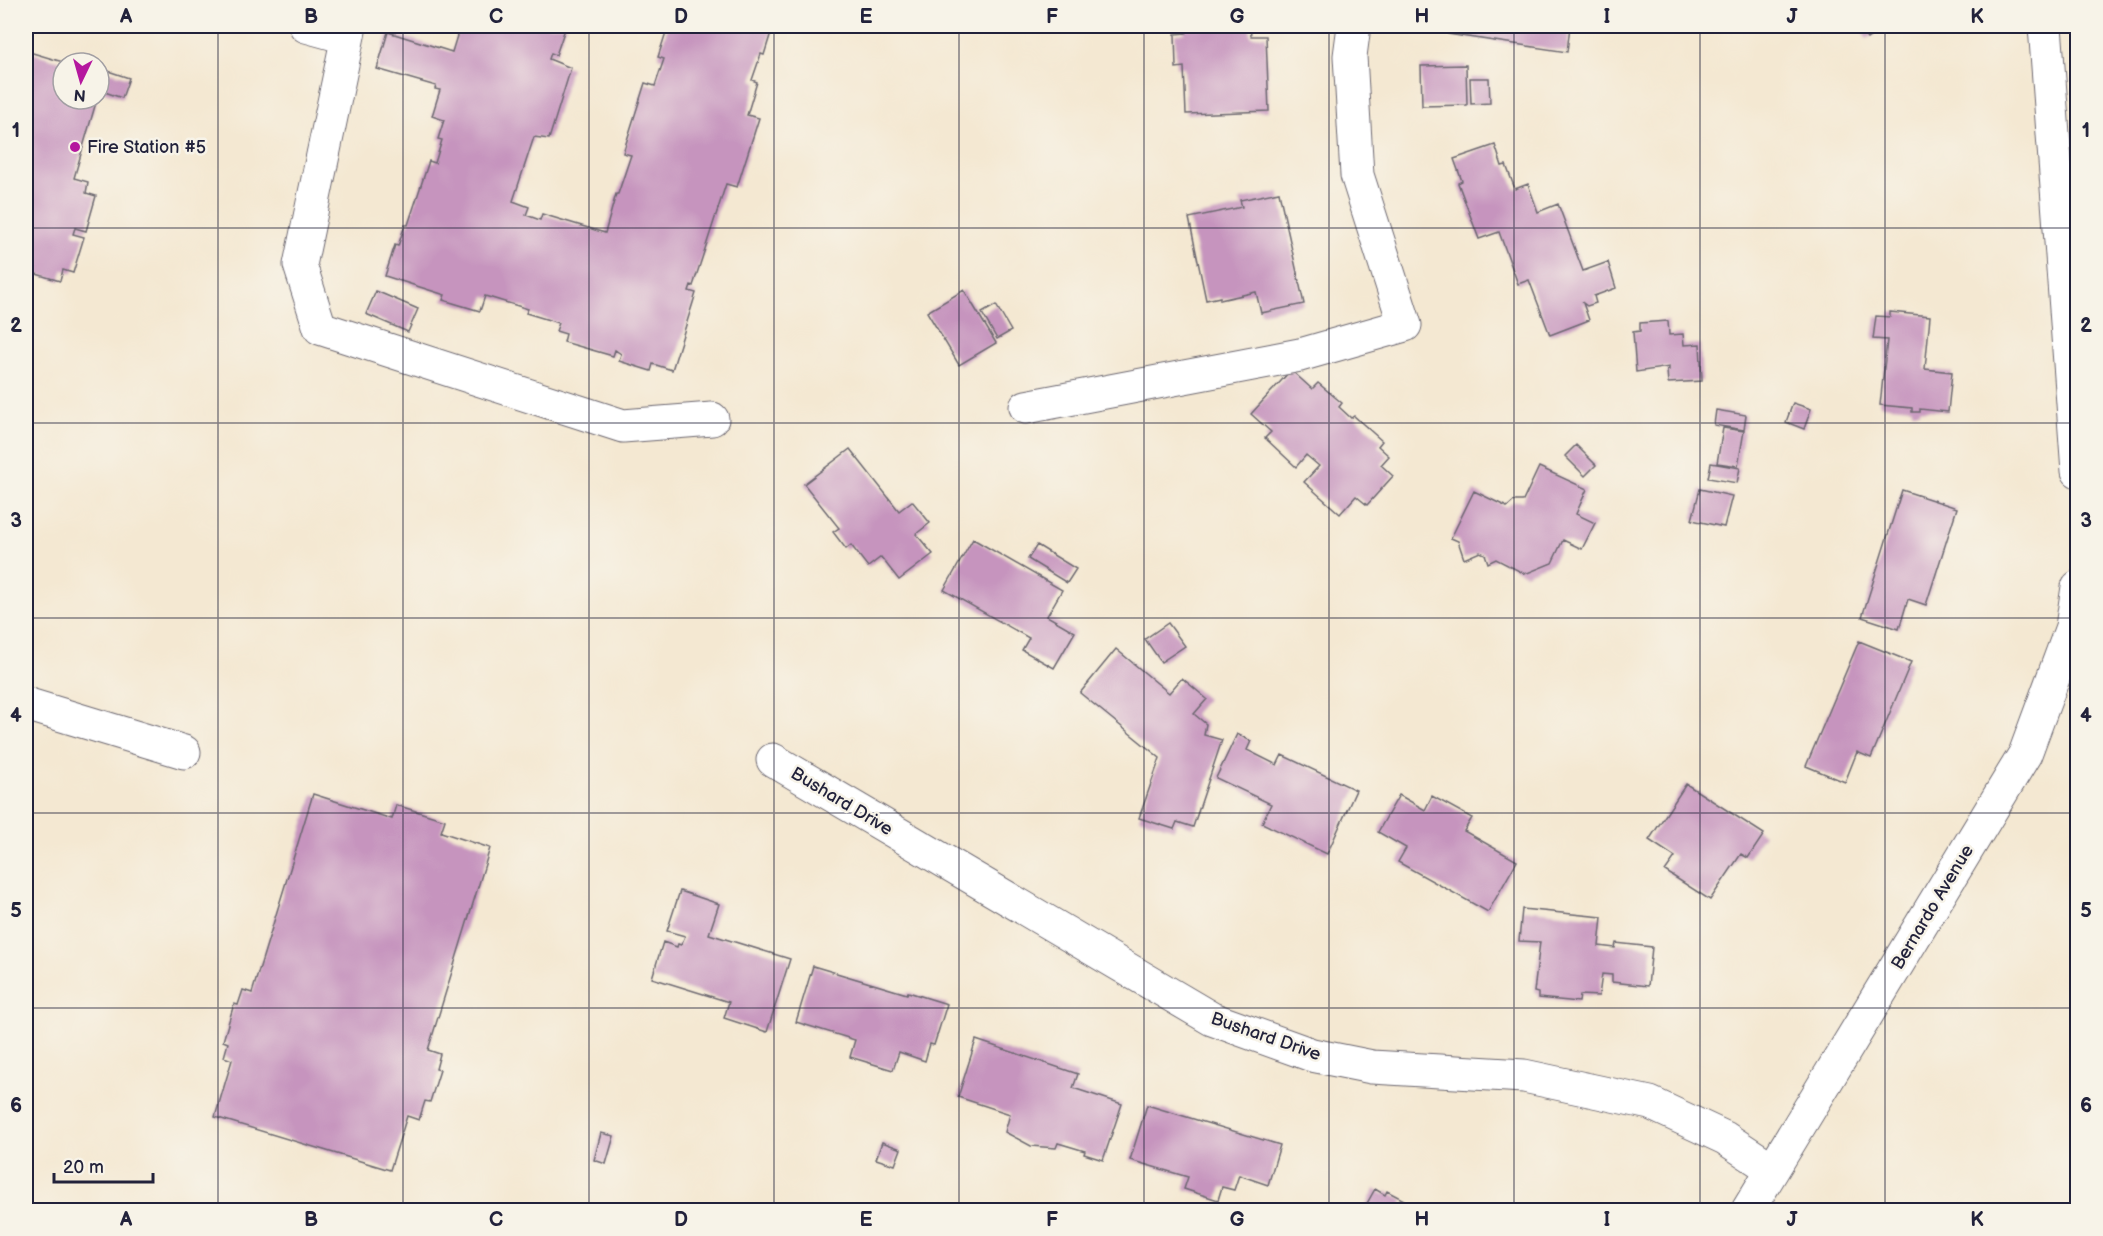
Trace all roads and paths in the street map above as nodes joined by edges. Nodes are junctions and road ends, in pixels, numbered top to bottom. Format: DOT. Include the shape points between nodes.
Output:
graph roads {
  1 [pos="306,26"];
  2 [pos="1354,26"];
  3 [pos="2045,26"];
  4 [pos="348,31"];
  5 [pos="1026,407"];
  6 [pos="712,419"];
  7 [pos="2078,471"];
  8 [pos="2078,587"];
  9 [pos="26,704"];
  10 [pos="184,752"];
  11 [pos="773,760"];
  12 [pos="1772,1169"];
  13 [pos="1748,1210"];
  1 -- 4 [label="street"];
  2 -- 5 [label="street" via="1350,56 1357,175 1405,325 1300,356"];
  3 -- 7 [label="street"];
  4 -- 6 [label="street" via="300,265 320,328 623,426"];
  8 -- 12 [label="street, Bernardo Avenue" via="2072,627 2025,754"];
  9 -- 10 [label="street"];
  11 -- 12 [label="street, Bushard Drive" via="1212,1019 1312,1055 1372,1067 1524,1076 1650,1103 1725,1138"];
  12 -- 13 [label="street, Bernardo Avenue"];
}
